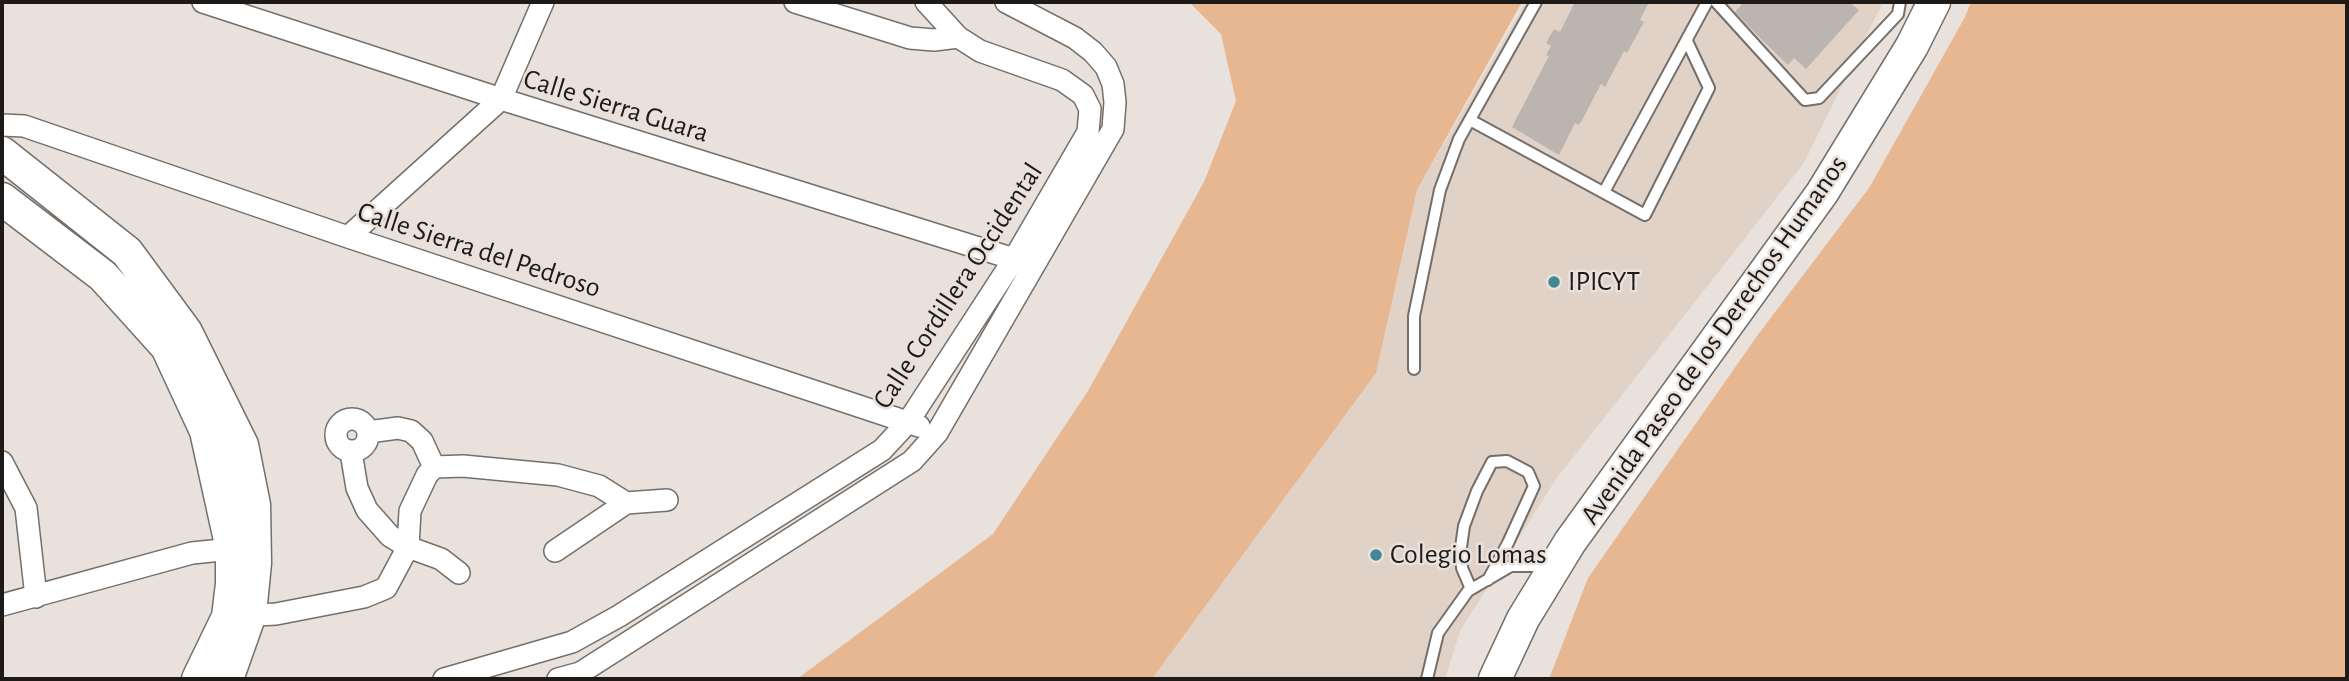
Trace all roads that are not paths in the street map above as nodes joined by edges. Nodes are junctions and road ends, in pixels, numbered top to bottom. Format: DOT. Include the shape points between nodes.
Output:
graph roads {
  1 [pos="203,2"];
  2 [pos="543,2"];
  3 [pos="795,2"];
  4 [pos="926,2"];
  5 [pos="1006,2"];
  6 [pos="1536,2"];
  7 [pos="1707,2"];
  8 [pos="1716,2"];
  9 [pos="1900,2"];
  10 [pos="1934,2"];
  11 [pos="958,37"];
  12 [pos="1687,41"];
  13 [pos="501,99"];
  14 [pos="1471,120"];
  15 [pos="2,125"];
  16 [pos="2,153"];
  17 [pos="1604,192"];
  18 [pos="2,199"];
  19 [pos="348,237"];
  20 [pos="1014,259"];
  21 [pos="1414,369"];
  22 [pos="908,422"];
  23 [pos="368,432"];
  24 [pos="937,433"];
  25 [pos="351,452"];
  26 [pos="2,462"];
  27 [pos="434,467"];
  28 [pos="667,500"];
  29 [pos="626,503"];
  30 [pos="408,548"];
  31 [pos="232,549"];
  32 [pos="555,551"];
  33 [pos="1556,565"];
  34 [pos="459,573"];
  35 [pos="1488,580"];
  36 [pos="1471,589"];
  37 [pos="36,597"];
  38 [pos="2,605"];
  39 [pos="239,616"];
  40 [pos="572,642"];
  41 [pos="580,673"];
  42 [pos="198,679"];
  43 [pos="228,679"];
  44 [pos="443,679"];
  45 [pos="558,679"];
  46 [pos="1427,679"];
  47 [pos="1495,679"];
  1 -- 13 [label="street, Calle Sierra Guara"];
  2 -- 13 [label="street"];
  3 -- 11 [label="street" via="909,38"];
  4 -- 11 [label="street, Calle Cordillera Occidental"];
  5 -- 24 [label="street, Calle Cordillera Occidental" via="1074,38 1106,66 1115,102 1113,129"];
  6 -- 14 [label="lane"];
  7 -- 12 [label="lane"];
  8 -- 9 [label="lane" via="1805,100 1819,98 1898,15"];
  10 -- 33 [label="street, Avenida Paseo de los Derechos Humanos" via="1822,192"];
  11 -- 20 [label="street, Calle Cordillera Occidental" via="980,51 1062,80 1083,95 1090,109 1088,132"];
  12 -- 17 [label="lane"];
  12 -- 17 [label="lane" via="1709,88 1645,215"];
  13 -- 19 [label="street"];
  13 -- 20 [label="street, Calle Sierra Guara"];
  14 -- 17 [label="lane"];
  14 -- 21 [label="lane" via="1440,190 1413,316"];
  15 -- 19 [label="street, Calle Sierra del Pedroso" via="24,126"];
  16 -- 39 [label="street" via="127,252 186,332 242,444 254,505 255,563"];
  18 -- 31 [label="street" via="103,276 167,347 206,431"];
  19 -- 22 [label="street, Calle Sierra del Pedroso"];
  20 -- 22 [label="street, Calle Cordillera Occidental"];
  22 -- 24 [label="street, Calle Sierra del Pedroso"];
  22 -- 40 [label="street, Calle Cordillera Occidental" via="882,450"];
  23 -- 25 [label="street" via="363,448"];
  23 -- 25 [label="street" via="359,420 348,419 339,425 336,440"];
  23 -- 27 [label="street" via="411,431 422,441"];
  24 -- 41 [label="street, Calle Cordillera Occidental" via="912,461"];
  25 -- 30 [label="street" via="368,510 390,536"];
  26 -- 37 [label="street" via="26,508"];
  27 -- 29 [label="street" via="558,475 599,486"];
  27 -- 30 [label="street" via="410,512"];
  28 -- 29 [label="street"];
  29 -- 32 [label="street"];
  30 -- 34 [label="street" via="441,559"];
  30 -- 39 [label="street" via="386,588 364,597 276,614"];
  31 -- 37 [label="street" via="192,553"];
  31 -- 39 [label="street" via="232,584"];
  33 -- 35 [label="lane" via="1511,566"];
  33 -- 47 [label="street, Avenida Paseo de los Derechos Humanos" via="1523,619"];
  35 -- 36 [label="lane"];
  35 -- 36 [label="lane" via="1534,486 1528,472 1507,461 1492,462 1464,526 1462,568"];
  36 -- 46 [label="lane" via="1438,633"];
  37 -- 38 [label="street"];
  39 -- 42 [label="street"];
  39 -- 43 [label="street"];
  40 -- 41 [label="street"];
  40 -- 44 [label="street, Calle Cordillera Occidental"];
  41 -- 45 [label="street, Calle Cordillera Occidental"];
}
